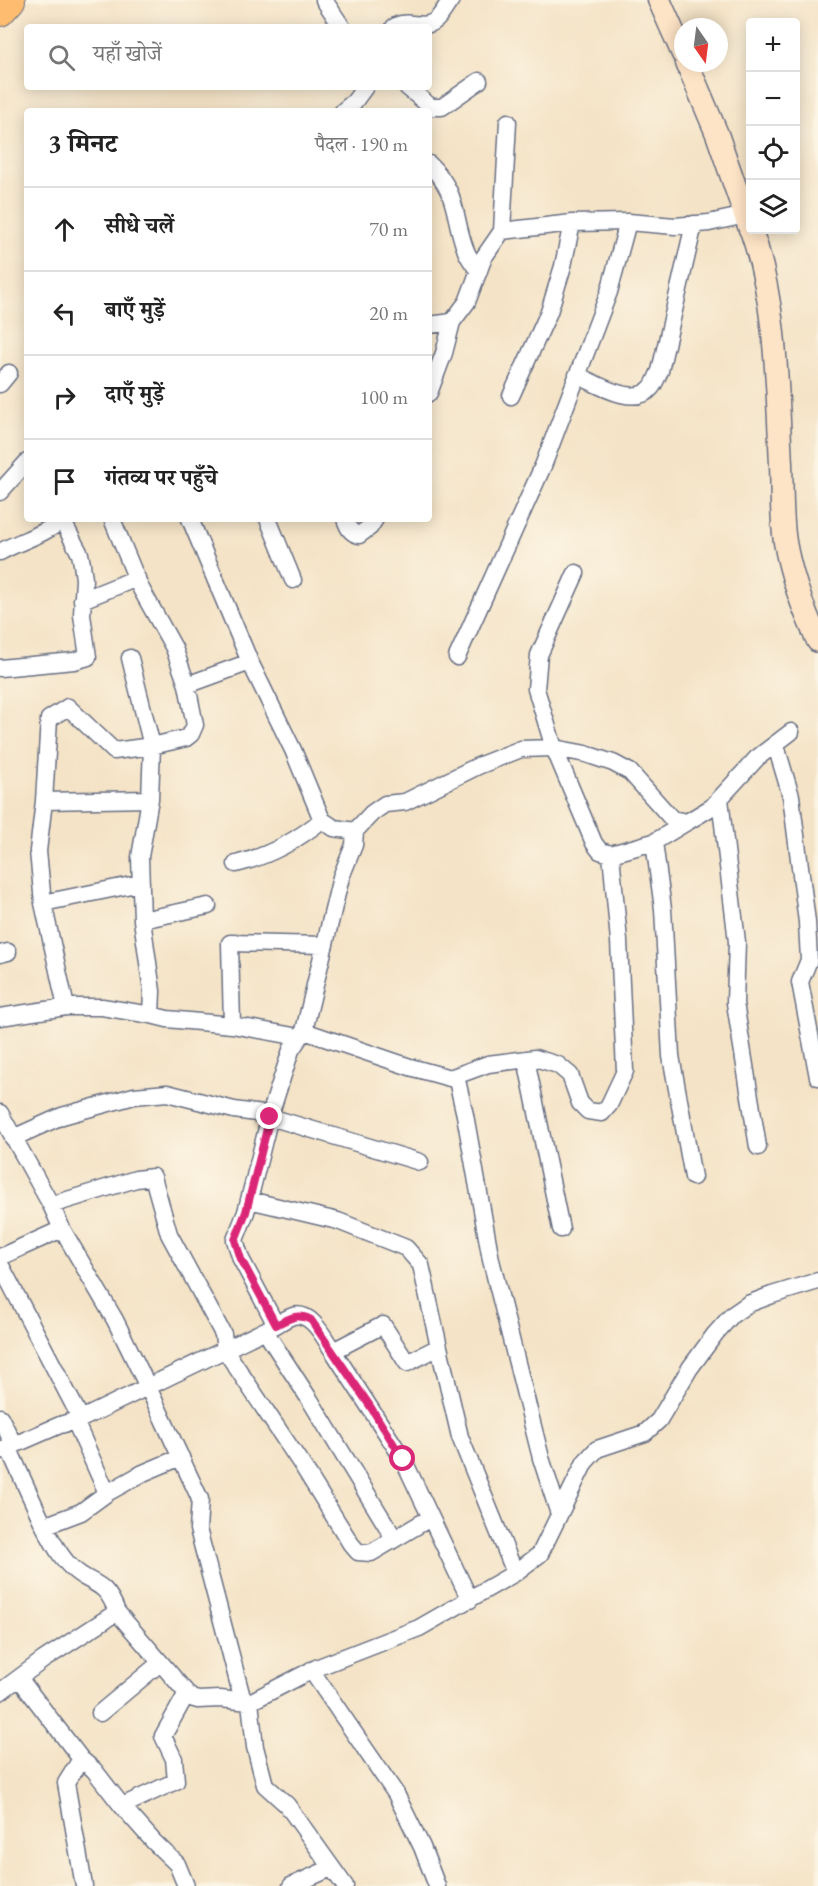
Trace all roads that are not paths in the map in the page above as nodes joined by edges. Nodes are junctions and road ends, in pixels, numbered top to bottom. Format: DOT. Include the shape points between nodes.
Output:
graph roads {
  1 [pos="10,0"];
  2 [pos="324,0"];
  3 [pos="451,0"];
  4 [pos="659,0"];
  5 [pos="0,11"];
  6 [pos="340,24"];
  7 [pos="430,24"];
  8 [pos="674,34"];
  9 [pos="691,72"];
  10 [pos="479,81"];
  11 [pos="363,90"];
  12 [pos="411,90"];
  13 [pos="347,108"];
  14 [pos="508,122"];
  15 [pos="432,168"];
  16 [pos="746,216"];
  17 [pos="628,222"];
  18 [pos="572,223"];
  19 [pos="694,224"];
  20 [pos="746,224"];
  21 [pos="502,231"];
  22 [pos="752,234"];
  23 [pos="479,271"];
  24 [pos="452,322"];
  25 [pos="432,325"];
  26 [pos="577,375"];
  27 [pos="432,385"];
  28 [pos="510,396"];
  29 [pos="24,465"];
  30 [pos="0,492"];
  31 [pos="59,522"];
  32 [pos="63,522"];
  33 [pos="113,522"];
  34 [pos="191,522"];
  35 [pos="269,522"];
  36 [pos="346,522"];
  37 [pos="373,522"];
  38 [pos="0,552"];
  39 [pos="576,573"];
  40 [pos="137,578"];
  41 [pos="293,580"];
  42 [pos="82,600"];
  43 [pos="818,641"];
  44 [pos="457,657"];
  45 [pos="130,658"];
  46 [pos="250,662"];
  47 [pos="0,668"];
  48 [pos="187,685"];
  49 [pos="791,732"];
  50 [pos="152,746"];
  51 [pos="776,746"];
  52 [pos="554,748"];
  53 [pos="720,799"];
  54 [pos="150,800"];
  55 [pos="44,801"];
  56 [pos="322,820"];
  57 [pos="687,822"];
  58 [pos="355,831"];
  59 [pos="654,842"];
  60 [pos="611,854"];
  61 [pos="236,864"];
  62 [pos="141,883"];
  63 [pos="43,903"];
  64 [pos="208,906"];
  65 [pos="142,920"];
  66 [pos="325,945"];
  67 [pos="66,1007"];
  68 [pos="151,1015"];
  69 [pos="0,1017"];
  70 [pos="232,1025"];
  71 [pos="301,1034"];
  72 [pos="526,1059"];
  73 [pos="456,1076"];
  74 [pos="818,1077"];
  75 [pos="0,1113"];
  76 [pos="270,1116"];
  77 [pos="13,1138"];
  78 [pos="758,1147"];
  79 [pos="420,1162"];
  80 [pos="693,1177"];
  81 [pos="249,1200"];
  82 [pos="51,1205"];
  83 [pos="62,1228"];
  84 [pos="561,1229"];
  85 [pos="0,1257"];
  86 [pos="0,1264"];
  87 [pos="818,1281"];
  88 [pos="270,1328"];
  89 [pos="439,1347"];
  90 [pos="225,1350"];
  91 [pos="333,1352"];
  92 [pos="148,1387"];
  93 [pos="0,1417"];
  94 [pos="78,1420"];
  95 [pos="7,1448"];
  96 [pos="181,1457"];
  97 [pos="107,1493"];
  98 [pos="559,1514"];
  99 [pos="430,1518"];
  100 [pos="44,1526"];
  101 [pos="394,1538"];
  102 [pos="515,1573"];
  103 [pos="470,1600"];
  104 [pos="117,1612"];
  105 [pos="160,1663"];
  106 [pos="311,1670"];
  107 [pos="19,1678"];
  108 [pos="0,1692"];
  109 [pos="187,1693"];
  110 [pos="246,1701"];
  111 [pos="100,1713"];
  112 [pos="81,1759"];
  113 [pos="122,1806"];
  114 [pos="331,1868"];
  115 [pos="84,1886"];
  116 [pos="186,1886"];
  117 [pos="291,1886"];
  118 [pos="345,1886"];
  119 [pos="437,1886"];
  1 -- 5 [label="highway"];
  2 -- 6 [label="street"];
  3 -- 7 [label="street"];
  4 -- 8 [label="street"];
  9 -- 16 [label="street"];
  10 -- 12 [label="street" via="442,107 431,107"];
  11 -- 13 [label="street"];
  14 -- 21 [label="street"];
  15 -- 23 [label="street" via="448,188 466,252"];
  17 -- 18 [label="street"];
  17 -- 19 [label="street"];
  17 -- 26 [label="street" via="609,292"];
  18 -- 21 [label="street"];
  18 -- 28 [label="street" via="549,312"];
  19 -- 20 [label="street"];
  19 -- 26 [label="street" via="660,371 651,389 631,396 618,394"];
  21 -- 23 [label="street"];
  22 -- 43 [label="street" via="776,352 785,540 807,617"];
  23 -- 24 [label="street" via="467,302"];
  24 -- 25 [label="street"];
  24 -- 27 [label="street"];
  26 -- 44 [label="street" via="543,466"];
  29 -- 30 [label="street"];
  31 -- 38 [label="street"];
  32 -- 42 [label="street" via="80,554"];
  33 -- 40 [label="street"];
  34 -- 46 [label="street"];
  35 -- 41 [label="street"];
  36 -- 37 [label="street" via="359,535"];
  39 -- 52 [label="street" via="539,655 536,674 536,689"];
  40 -- 42 [label="street"];
  40 -- 48 [label="street" via="174,648"];
  42 -- 47 [label="street" via="88,657"];
  45 -- 50 [label="street"];
  46 -- 48 [label="street"];
  46 -- 56 [label="street"];
  48 -- 50 [label="street" via="195,725 191,734"];
  49 -- 51 [label="street"];
  50 -- 54 [label="street"];
  50 -- 55 [label="street" via="114,751 68,707 49,719"];
  51 -- 53 [label="street" via="757,759"];
  51 -- 74 [label="street" via="791,796 807,922 809,960 800,982"];
  52 -- 57 [label="street" via="586,754 630,772 672,819"];
  52 -- 58 [label="street" via="521,749 405,802 385,804"];
  52 -- 60 [label="street" via="594,843 600,851"];
  53 -- 57 [label="street"];
  53 -- 78 [label="street" via="737,942 735,1003"];
  54 -- 55 [label="street"];
  54 -- 62 [label="street" via="140,856"];
  55 -- 63 [label="street" via="38,851"];
  56 -- 58 [label="street" via="334,828"];
  56 -- 61 [label="street" via="283,848"];
  57 -- 59 [label="street"];
  58 -- 66 [label="street"];
  59 -- 60 [label="street"];
  59 -- 80 [label="street" via="663,909 670,1056"];
  60 -- 72 [label="street" via="625,1071 602,1113 588,1111 580,1103 570,1075 558,1065"];
  62 -- 63 [label="street"];
  62 -- 65 [label="street"];
  63 -- 67 [label="street"];
  64 -- 65 [label="street"];
  65 -- 68 [label="street" via="152,991"];
  66 -- 70 [label="street" via="230,943"];
  66 -- 71 [label="street"];
  67 -- 68 [label="street" via="102,1007"];
  67 -- 69 [label="street"];
  68 -- 70 [label="street"];
  70 -- 71 [label="street"];
  71 -- 73 [label="street" via="450,1078"];
  71 -- 76 [label="street" via="291,1050"];
  72 -- 73 [label="street" via="488,1064"];
  72 -- 84 [label="street"];
  73 -- 98 [label="street" via="491,1260 540,1458"];
  75 -- 77 [label="street"];
  76 -- 77 [label="street" via="167,1093 134,1096 62,1116"];
  76 -- 79 [label="street"];
  76 -- 81 [label="street"];
  77 -- 82 [label="street"];
  81 -- 88 [label="street" via="235,1240"];
  81 -- 89 [label="street" via="338,1221 406,1248 421,1265"];
  82 -- 83 [label="street"];
  82 -- 90 [label="street" via="153,1177 170,1234 223,1334"];
  83 -- 85 [label="street"];
  83 -- 92 [label="street"];
  86 -- 94 [label="street"];
  87 -- 98 [label="street" via="748,1304 732,1315 709,1342 652,1427 597,1449 585,1462"];
  88 -- 90 [label="street"];
  88 -- 91 [label="street" via="293,1316 304,1316"];
  88 -- 101 [label="street"];
  89 -- 91 [label="street" via="407,1363 383,1325"];
  89 -- 102 [label="street" via="460,1437"];
  90 -- 92 [label="street"];
  90 -- 101 [label="street" via="358,1552 370,1553"];
  91 -- 99 [label="street" via="403,1459"];
  92 -- 94 [label="street"];
  92 -- 96 [label="street"];
  93 -- 95 [label="street"];
  94 -- 95 [label="street"];
  94 -- 97 [label="street"];
  95 -- 100 [label="street"];
  96 -- 97 [label="street"];
  96 -- 110 [label="street" via="200,1499 198,1530"];
  97 -- 100 [label="street" via="81,1512"];
  98 -- 102 [label="street" via="540,1554"];
  99 -- 101 [label="street"];
  99 -- 103 [label="street"];
  100 -- 104 [label="street" via="72,1569 103,1587"];
  102 -- 103 [label="street"];
  103 -- 106 [label="street" via="419,1628"];
  104 -- 105 [label="street"];
  104 -- 107 [label="street"];
  105 -- 109 [label="street"];
  105 -- 111 [label="street"];
  106 -- 110 [label="street"];
  106 -- 119 [label="street" via="396,1794"];
  107 -- 108 [label="street"];
  107 -- 112 [label="street"];
  109 -- 110 [label="street" via="198,1700"];
  109 -- 113 [label="street" via="163,1736 174,1759 176,1781"];
  110 -- 114 [label="street" via="265,1785 287,1805"];
  112 -- 113 [label="street"];
  112 -- 115 [label="street" via="66,1783"];
  113 -- 116 [label="street" via="177,1863"];
  114 -- 117 [label="street"];
  114 -- 118 [label="street"];
}
